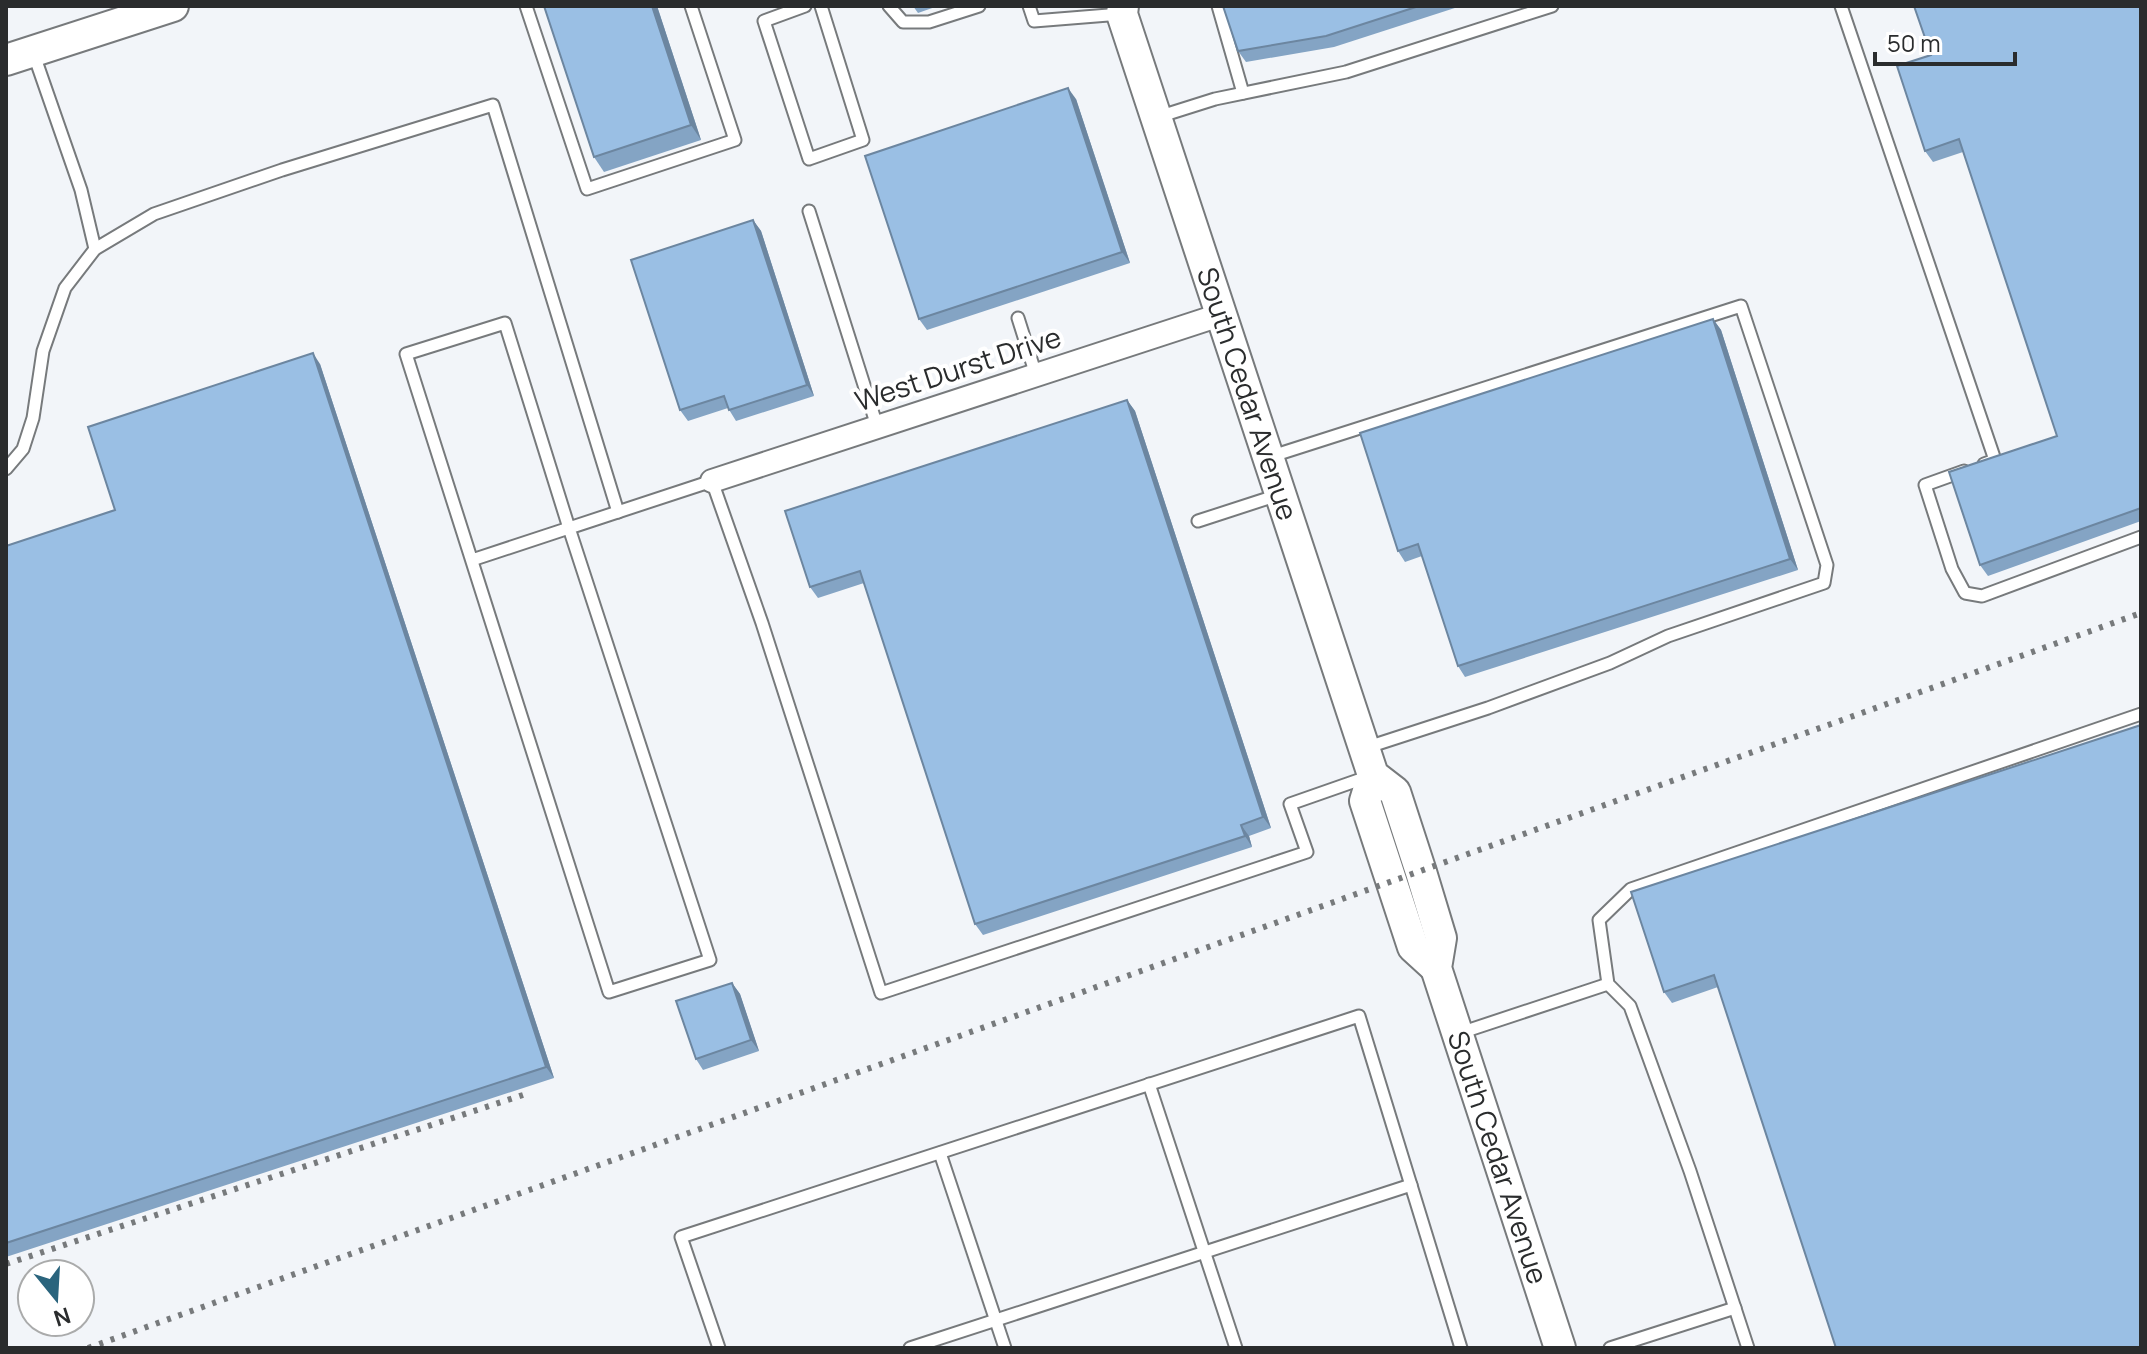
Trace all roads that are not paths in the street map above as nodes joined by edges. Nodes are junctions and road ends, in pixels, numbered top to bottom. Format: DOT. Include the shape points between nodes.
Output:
graph roads {
  1 [pos="173,6"];
  2 [pos="526,6"];
  3 [pos="691,6"];
  4 [pos="805,6"];
  5 [pos="821,6"];
  6 [pos="889,6"];
  7 [pos="979,6"];
  8 [pos="1029,6"];
  9 [pos="1218,6"];
  10 [pos="1552,6"];
  11 [pos="1841,6"];
  12 [pos="1119,9"];
  13 [pos="19,56"];
  14 [pos="1243,93"];
  15 [pos="1157,118"];
  16 [pos="809,211"];
  17 [pos="95,249"];
  18 [pos="1223,314"];
  19 [pos="1018,318"];
  20 [pos="1036,375"];
  21 [pos="877,426"];
  22 [pos="1269,457"];
  23 [pos="6,469"];
  24 [pos="712,481"];
  25 [pos="1281,494"];
  26 [pos="618,512"];
  27 [pos="1198,521"];
  28 [pos="569,528"];
  29 [pos="2141,537"];
  30 [pos="472,560"];
  31 [pos="2141,714"];
  32 [pos="1369,762"];
  33 [pos="1608,984"];
  34 [pos="1456,1034"];
  35 [pos="1149,1084"];
  36 [pos="940,1153"];
  37 [pos="1411,1185"];
  38 [pos="1204,1250"];
  39 [pos="1735,1308"];
  40 [pos="996,1319"];
  41 [pos="719,1348"];
  42 [pos="910,1348"];
  43 [pos="1005,1348"];
  44 [pos="1236,1348"];
  45 [pos="1461,1348"];
  46 [pos="1560,1348"];
  47 [pos="1610,1348"];
  48 [pos="1748,1348"];
  1 -- 13 [label="main road"];
  2 -- 3 [label="lane" via="587,189 735,140"];
  4 -- 5 [label="lane" via="764,21 809,159 863,140"];
  6 -- 7 [label="lane" via="903,22 929,22"];
  8 -- 12 [label="lane" via="1034,21"];
  9 -- 14 [label="lane"];
  10 -- 14 [label="lane" via="1346,72"];
  11 -- 29 [label="lane" via="1995,460 1925,485 1965,593 1982,596"];
  12 -- 15 [label="main road, South Cedar Avenue"];
  13 -- 17 [label="lane" via="81,190"];
  14 -- 15 [label="lane"];
  15 -- 18 [label="main road, South Cedar Avenue"];
  16 -- 21 [label="lane"];
  17 -- 23 [label="lane" via="65,288 43,351 23,449"];
  17 -- 26 [label="lane" via="154,214 493,105"];
  18 -- 20 [label="street, West Durst Drive"];
  18 -- 22 [label="main road, South Cedar Avenue"];
  19 -- 20 [label="lane"];
  20 -- 21 [label="street, West Durst Drive"];
  21 -- 24 [label="street, West Durst Drive"];
  22 -- 25 [label="main road, South Cedar Avenue"];
  22 -- 32 [label="lane" via="1741,306 1827,565 1824,583 1668,636"];
  24 -- 26 [label="lane"];
  24 -- 32 [label="lane" via="881,993 1307,852 1290,804"];
  25 -- 27 [label="lane"];
  25 -- 32 [label="main road, South Cedar Avenue"];
  26 -- 28 [label="lane"];
  28 -- 30 [label="lane"];
  28 -- 30 [label="lane" via="505,323 406,354"];
  28 -- 30 [label="lane" via="710,960 609,992"];
  31 -- 33 [label="lane" via="1631,889 1599,920"];
  32 -- 34 [label="main road, South Cedar Avenue" via="1365,801 1413,947 1436,968"];
  33 -- 34 [label="lane"];
  33 -- 39 [label="lane" via="1630,1006"];
  34 -- 46 [label="main road, South Cedar Avenue"];
  35 -- 36 [label="lane"];
  35 -- 37 [label="lane" via="1359,1016"];
  35 -- 38 [label="lane"];
  36 -- 40 [label="lane"];
  36 -- 41 [label="lane" via="681,1237"];
  37 -- 38 [label="lane"];
  37 -- 45 [label="lane"];
  38 -- 40 [label="lane"];
  38 -- 44 [label="lane"];
  39 -- 47 [label="lane"];
  39 -- 48 [label="lane"];
  40 -- 42 [label="lane"];
  40 -- 43 [label="lane"];
}
